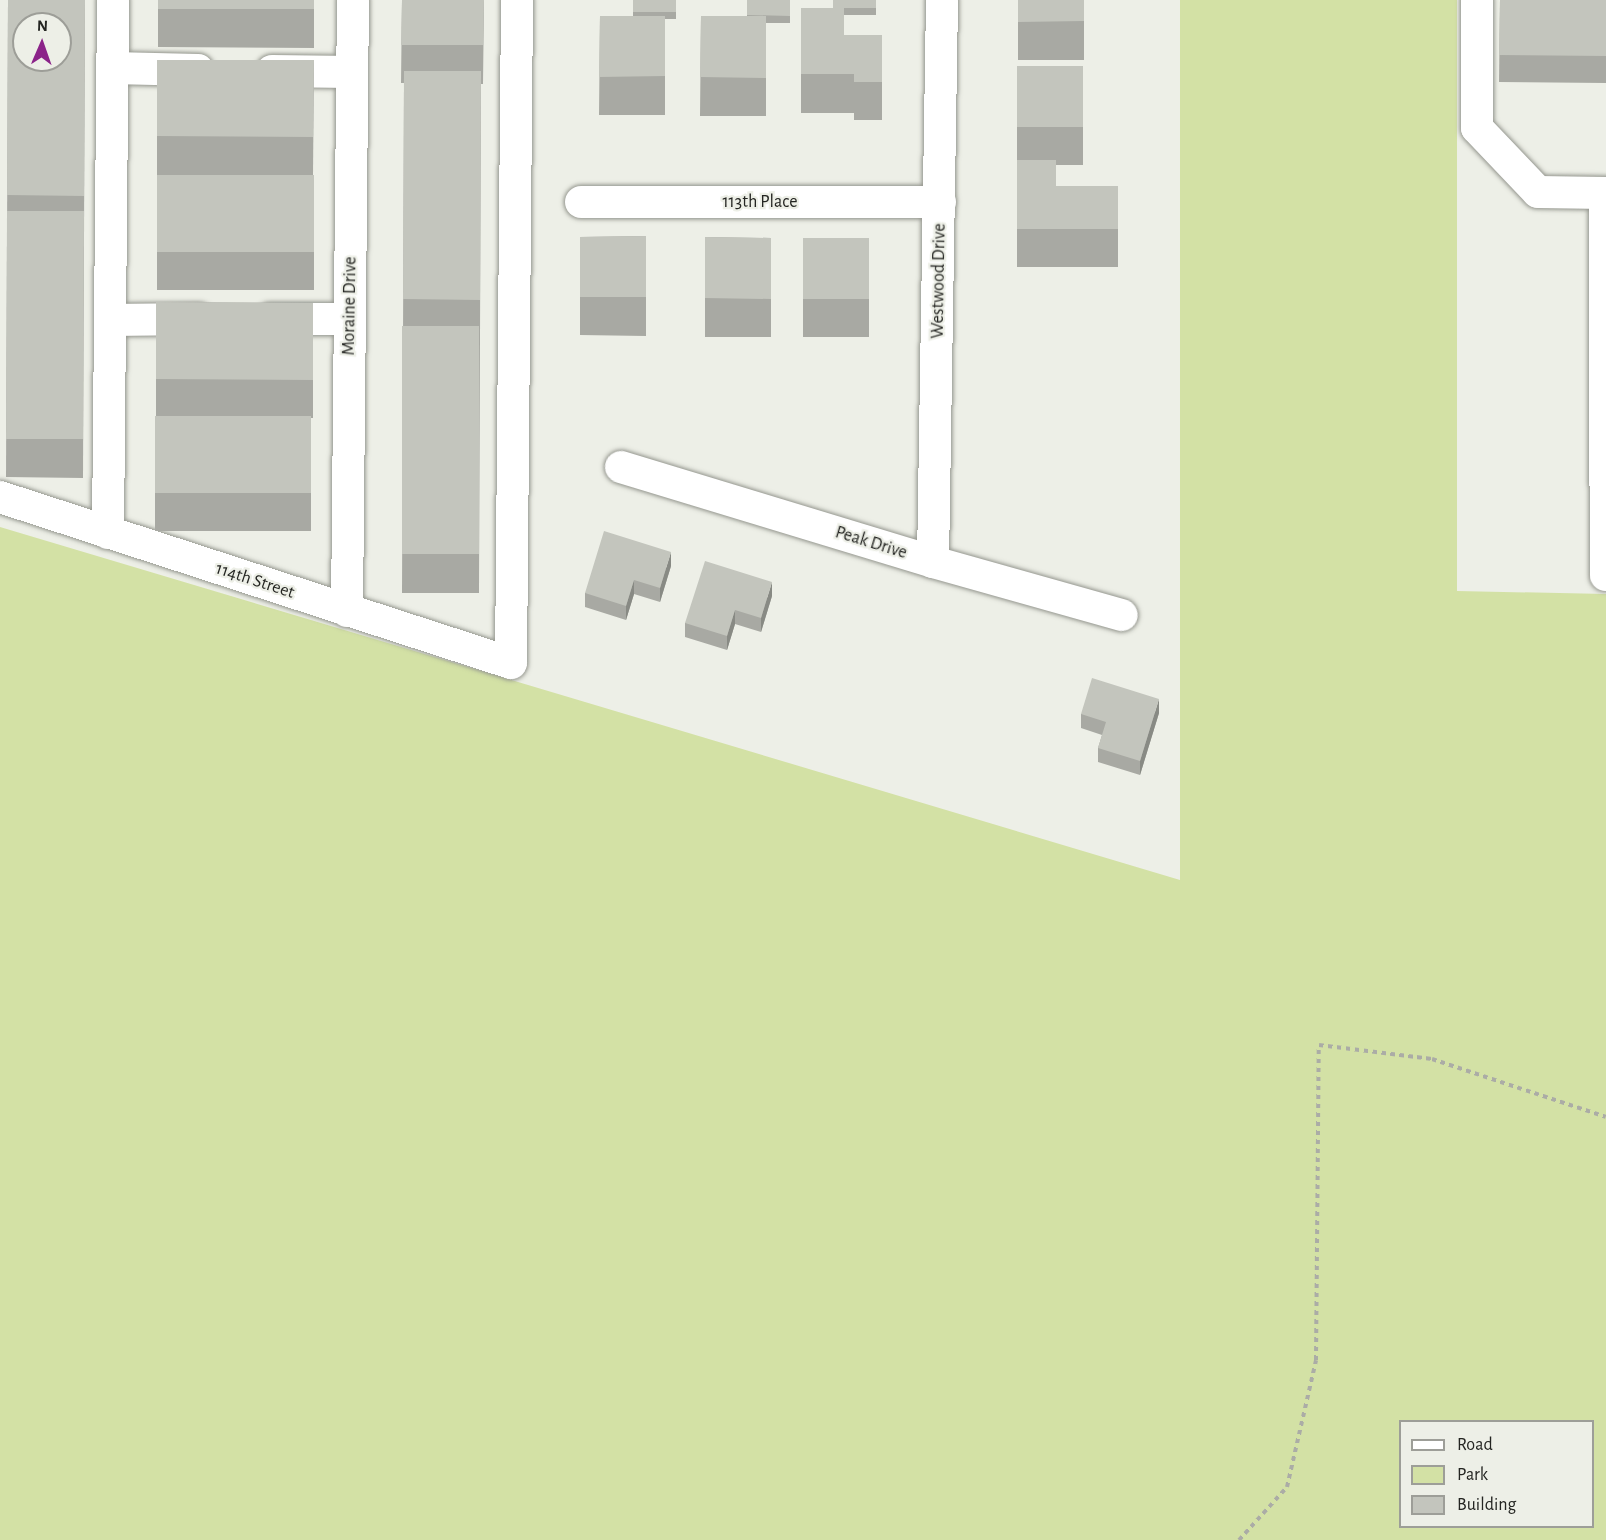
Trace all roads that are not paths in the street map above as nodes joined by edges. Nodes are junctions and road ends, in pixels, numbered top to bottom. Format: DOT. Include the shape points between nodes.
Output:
graph roads {
  1 [pos="113,0"];
  2 [pos="353,0"];
  3 [pos="518,0"];
  4 [pos="942,0"];
  5 [pos="1477,0"];
  6 [pos="112,68"];
  7 [pos="352,72"];
  8 [pos="1605,193"];
  9 [pos="581,202"];
  10 [pos="940,202"];
  11 [pos="350,319"];
  12 [pos="110,320"];
  13 [pos="621,466"];
  14 [pos="0,497"];
  15 [pos="108,533"];
  16 [pos="933,562"];
  17 [pos="1606,575"];
  18 [pos="347,611"];
  19 [pos="1122,615"];
  1 -- 6 [label="street"];
  2 -- 7 [label="street, Moraine Drive"];
  3 -- 18 [label="street, 114th Street" via="511,663"];
  4 -- 10 [label="street, Westwood Drive"];
  5 -- 8 [label="street" via="1477,128 1538,192"];
  6 -- 7 [label="street"];
  6 -- 12 [label="street"];
  7 -- 11 [label="street, Moraine Drive"];
  8 -- 17 [label="street"];
  9 -- 10 [label="street, 113th Place"];
  10 -- 16 [label="street, Westwood Drive"];
  11 -- 12 [label="street"];
  11 -- 18 [label="street, Moraine Drive"];
  12 -- 15 [label="street"];
  13 -- 16 [label="street, Peak Drive"];
  14 -- 15 [label="street, 114th Street"];
  15 -- 18 [label="street, 114th Street"];
  16 -- 19 [label="street, Peak Drive"];
}
